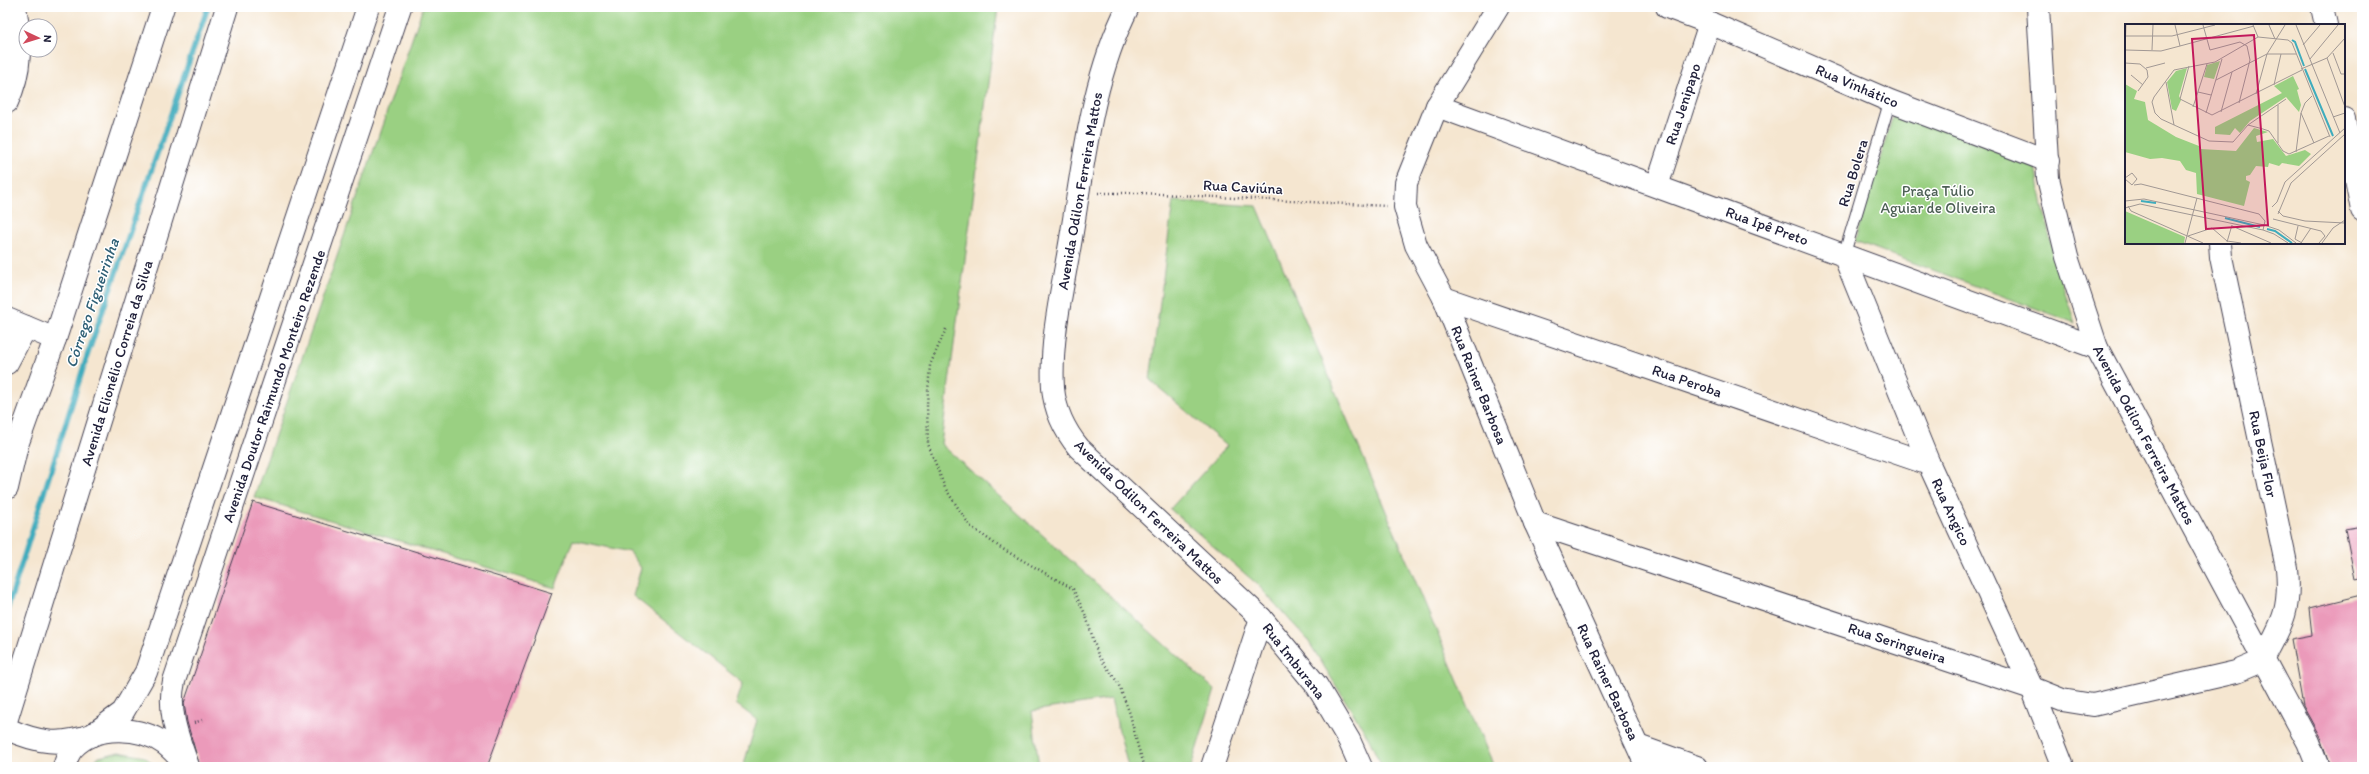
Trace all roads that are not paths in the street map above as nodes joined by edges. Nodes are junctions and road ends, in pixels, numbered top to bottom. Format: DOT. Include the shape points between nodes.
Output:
graph roads {
  1 [pos="15,7"];
  2 [pos="163,7"];
  3 [pos="228,7"];
  4 [pos="368,7"];
  5 [pos="400,7"];
  6 [pos="1128,7"];
  7 [pos="1498,7"];
  8 [pos="1667,7"];
  9 [pos="2038,7"];
  10 [pos="2322,7"];
  11 [pos="1710,23"];
  12 [pos="2326,24"];
  13 [pos="1890,101"];
  14 [pos="7,102"];
  15 [pos="1437,106"];
  16 [pos="2345,125"];
  17 [pos="2048,161"];
  18 [pos="2354,182"];
  19 [pos="1657,186"];
  20 [pos="2362,210"];
  21 [pos="2220,244"];
  22 [pos="1844,255"];
  23 [pos="1444,298"];
  24 [pos="17,323"];
  25 [pos="55,339"];
  26 [pos="2096,348"];
  27 [pos="7,363"];
  28 [pos="7,426"];
  29 [pos="17,445"];
  30 [pos="1929,464"];
  31 [pos="7,488"];
  32 [pos="1535,523"];
  33 [pos="1261,618"];
  34 [pos="2262,661"];
  35 [pos="2032,688"];
  36 [pos="7,718"];
  37 [pos="7,729"];
  38 [pos="92,735"];
  39 [pos="1638,746"];
  40 [pos="64,767"];
  41 [pos="188,767"];
  42 [pos="1212,767"];
  43 [pos="1361,767"];
  44 [pos="1647,767"];
  45 [pos="1697,767"];
  46 [pos="2063,767"];
  47 [pos="2318,767"];
  1 -- 14 [label="street" via="20,53 16,81"];
  2 -- 25 [label="street"];
  3 -- 36 [label="street, Avenida Elionélio Correia da Silva"];
  4 -- 38 [label="street, Avenida Doutor Raimundo Monteiro Rezende" via="146,672 123,712"];
  5 -- 41 [label="street, Avenida Doutor Raimundo Monteiro Rezende" via="174,681 171,695 174,725"];
  6 -- 33 [label="street, Avenida Odilon Ferreira Mattos" via="1118,26 1104,67 1091,121 1055,337 1053,389 1066,432 1085,453"];
  7 -- 15 [label="street, Rua Rainer Barbosa"];
  8 -- 11 [label="street, Rua Vinhático"];
  9 -- 17 [label="street, Avenida Odilon Ferreira Mattos"];
  10 -- 12 [label="street"];
  11 -- 13 [label="street, Rua Vinhático"];
  11 -- 19 [label="street, Rua Jenipapo"];
  13 -- 17 [label="street, Rua Vinhático"];
  13 -- 22 [label="lane, Rua Bolera"];
  15 -- 19 [label="street, Rua Ipê Preto"];
  15 -- 23 [label="street, Rua Rainer Barbosa" via="1406,183 1405,207 1416,245"];
  16 -- 18 [label="street"];
  17 -- 26 [label="street, Avenida Odilon Ferreira Mattos" via="2048,178 2058,220"];
  18 -- 20 [label="street"];
  19 -- 22 [label="street, Rua Ipê Preto"];
  21 -- 34 [label="street, Rua Beija Flor" via="2287,568 2288,605 2280,628"];
  22 -- 26 [label="street, Rua Ipê Preto"];
  22 -- 30 [label="street, Rua Angico"];
  23 -- 30 [label="street, Rua Peroba"];
  23 -- 32 [label="street, Rua Rainer Barbosa"];
  24 -- 25 [label="street"];
  24 -- 27 [label="street"];
  25 -- 29 [label="street"];
  26 -- 34 [label="street, Avenida Odilon Ferreira Mattos"];
  28 -- 29 [label="street" via="13,430"];
  29 -- 31 [label="street"];
  30 -- 35 [label="street, Rua Angico"];
  32 -- 35 [label="street, Rua Seringueira"];
  32 -- 39 [label="street, Rua Rainer Barbosa"];
  33 -- 42 [label="street"];
  33 -- 43 [label="street, Rua Imburana" via="1317,686"];
  34 -- 35 [label="street, Rua Seringueira" via="2236,672 2093,705 2062,700"];
  34 -- 47 [label="street, Avenida Odilon Ferreira Mattos" via="2308,742"];
  35 -- 46 [label="street, Rua Angico"];
  37 -- 38 [label="street" via="26,738 58,743"];
  38 -- 40 [label="street, Avenida Doutor Raimundo Monteiro Rezende" via="73,748"];
  38 -- 41 [label="street" via="107,731 141,732 165,744"];
  39 -- 44 [label="street, Rua Rainer Barbosa"];
  39 -- 45 [label="street"];
}
